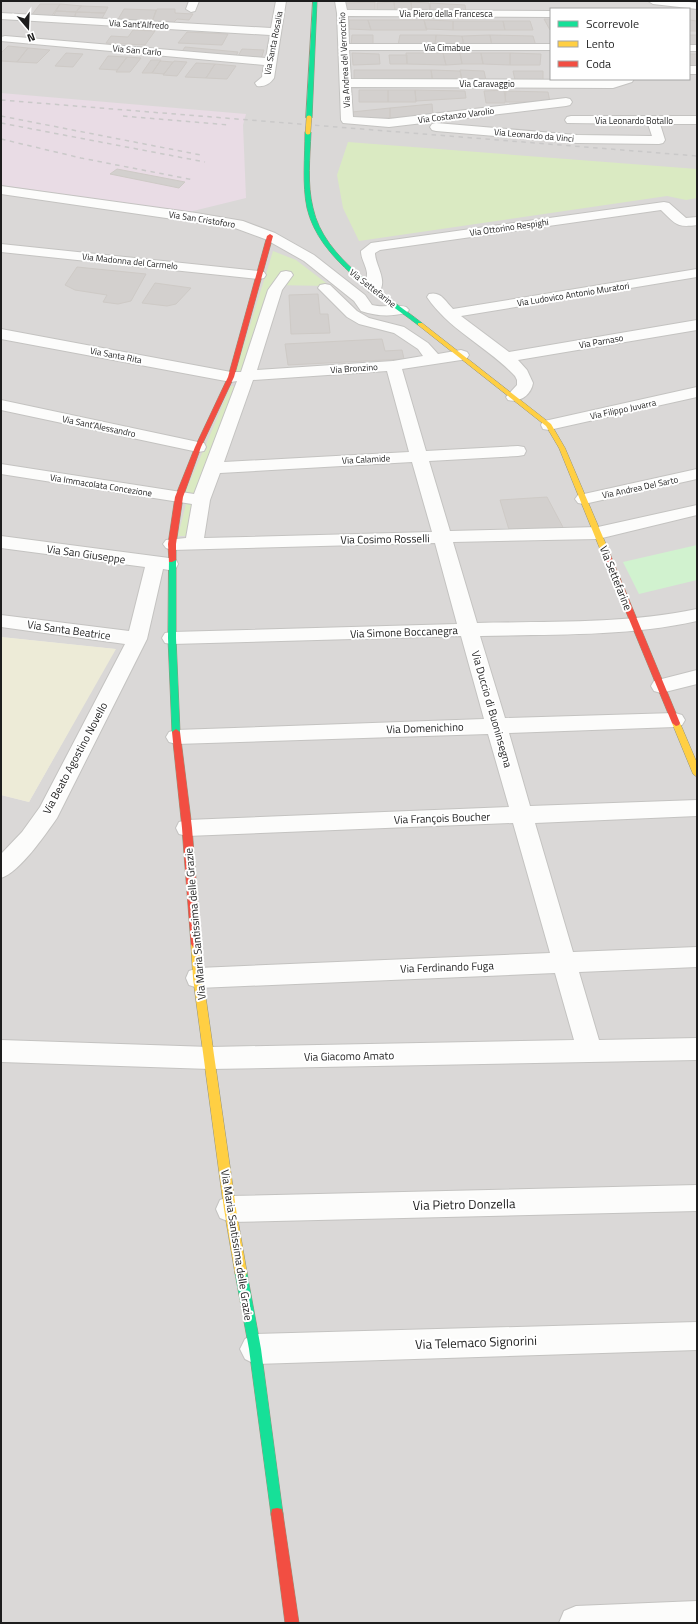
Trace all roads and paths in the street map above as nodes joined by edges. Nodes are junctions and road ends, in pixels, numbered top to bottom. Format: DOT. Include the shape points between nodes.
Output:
graph roads {
  1 [pos="281,1"];
  2 [pos="315,1"];
  3 [pos="340,1"];
  4 [pos="535,1"];
  5 [pos="653,1"];
  6 [pos="674,2"];
  7 [pos="697,6"];
  8 [pos="342,13"];
  9 [pos="539,14"];
  10 [pos="550,14"];
  11 [pos="1,16"];
  12 [pos="23,17"];
  13 [pos="180,26"];
  14 [pos="276,32"];
  15 [pos="3,41"];
  16 [pos="343,47"];
  17 [pos="550,50"];
  18 [pos="164,52"];
  19 [pos="270,62"];
  20 [pos="625,80"];
  21 [pos="559,81"];
  22 [pos="261,83"];
  23 [pos="345,83"];
  24 [pos="566,102"];
  25 [pos="347,120"];
  26 [pos="571,120"];
  27 [pos="653,120"];
  28 [pos="697,120"];
  29 [pos="389,123"];
  30 [pos="577,139"];
  31 [pos="1,190"];
  32 [pos="697,221"];
  33 [pos="270,236"];
  34 [pos="1,248"];
  35 [pos="697,273"];
  36 [pos="259,275"];
  37 [pos="286,275"];
  38 [pos="325,288"];
  39 [pos="374,289"];
  40 [pos="434,297"];
  41 [pos="401,310"];
  42 [pos="449,314"];
  43 [pos="697,325"];
  44 [pos="1,334"];
  45 [pos="461,355"];
  46 [pos="504,358"];
  47 [pos="434,360"];
  48 [pos="393,366"];
  49 [pos="239,376"];
  50 [pos="697,392"];
  51 [pos="514,397"];
  52 [pos="1,405"];
  53 [pos="549,425"];
  54 [pos="198,447"];
  55 [pos="518,451"];
  56 [pos="419,456"];
  57 [pos="214,468"];
  58 [pos="1,469"];
  59 [pos="697,474"];
  60 [pos="179,497"];
  61 [pos="584,499"];
  62 [pos="201,500"];
  63 [pos="697,510"];
  64 [pos="598,533"];
  65 [pos="443,538"];
  66 [pos="1,542"];
  67 [pos="172,544"];
  68 [pos="194,544"];
  69 [pos="164,564"];
  70 [pos="697,615"];
  71 [pos="1,621"];
  72 [pos="635,625"];
  73 [pos="469,630"];
  74 [pos="172,638"];
  75 [pos="137,639"];
  76 [pos="697,678"];
  77 [pos="661,686"];
  78 [pos="675,720"];
  79 [pos="497,726"];
  80 [pos="176,737"];
  81 [pos="697,774"];
  82 [pos="697,808"];
  83 [pos="522,814"];
  84 [pos="187,828"];
  85 [pos="1,869"];
  86 [pos="697,957"];
  87 [pos="564,962"];
  88 [pos="198,978"];
  89 [pos="697,1049"];
  90 [pos="1,1051"];
  91 [pos="590,1052"];
  92 [pos="210,1058"];
  93 [pos="697,1198"];
  94 [pos="230,1210"];
  95 [pos="697,1336"];
  96 [pos="255,1349"];
  97 [pos="697,1618"];
  98 [pos="292,1623"];
  99 [pos="576,1623"];
  1 -- 14 [label="street, Via Santa Rosalia"];
  2 -- 39 [label="street, Via Settefarine, bridge" via="308,132 309,201 314,220 326,242 349,269"];
  3 -- 8 [label="street, Via Andrea del Verrocchio"];
  4 -- 9 [label="street"];
  5 -- 6 [label="street"];
  6 -- 7 [label="street"];
  8 -- 9 [label="street, Via Piero della Francesca"];
  8 -- 16 [label="street, Via Andrea del Verrocchio"];
  9 -- 10 [label="street, Via Piero della Francesca"];
  9 -- 17 [label="street"];
  11 -- 12 [label="street, Via Sant'Alfredo"];
  12 -- 13 [label="street, Via Sant'Alfredo"];
  12 -- 15 [label="street"];
  13 -- 14 [label="street, Via Sant'Alfredo"];
  13 -- 18 [label="street"];
  14 -- 19 [label="street, Via Santa Rosalia"];
  15 -- 18 [label="street, Via San Carlo"];
  16 -- 17 [label="street, Via Cimabue"];
  16 -- 23 [label="street, Via Andrea del Verrocchio"];
  18 -- 19 [label="street, Via San Carlo"];
  19 -- 22 [label="street, Via Santa Rosalia" via="268,78"];
  20 -- 21 [label="street, Via Caravaggio" via="613,84"];
  21 -- 23 [label="street, Via Caravaggio"];
  21 -- 24 [label="street"];
  23 -- 25 [label="street, Via Andrea del Verrocchio"];
  24 -- 26 [label="street"];
  24 -- 29 [label="street, Via Costanzo Varolio"];
  25 -- 29 [label="street, Via Costanzo Varolio"];
  26 -- 27 [label="street, Via Leonardo Botallo"];
  26 -- 30 [label="street"];
  27 -- 28 [label="street, Via Leonardo Botallo"];
  27 -- 30 [label="street, Via Leonardo da Vinci" via="659,140"];
  29 -- 30 [label="street, Via Leonardo da Vinci"];
  31 -- 33 [label="street, Via San Cristoforo" via="210,219 238,224"];
  32 -- 39 [label="street, Via Ottorino Respighi" via="683,223 664,206 376,246 368,251 374,271"];
  33 -- 36 [label="street, Via Maria Santissima delle Grazie"];
  33 -- 41 [label="street, Via San Cristoforo" via="309,258 360,298 366,308 380,312"];
  34 -- 36 [label="street, Via Madonna del Carmelo"];
  35 -- 42 [label="street, Via Ludovico Antonio Muratori"];
  36 -- 49 [label="street, Via Maria Santissima delle Grazie"];
  37 -- 49 [label="street" via="275,290"];
  38 -- 47 [label="street" via="352,314 364,321 399,330 423,346"];
  39 -- 41 [label="street, Via Settefarine"];
  40 -- 42 [label="street"];
  41 -- 45 [label="street, Via Settefarine"];
  42 -- 46 [label="street"];
  43 -- 46 [label="street, Via Parnaso"];
  44 -- 49 [label="street, Via Santa Rita"];
  45 -- 47 [label="street, Via Bronzino"];
  45 -- 51 [label="street, Via Settefarine"];
  46 -- 51 [label="street" via="524,375 526,383 523,391"];
  47 -- 48 [label="street, Via Bronzino"];
  48 -- 49 [label="street, Via Bronzino"];
  48 -- 56 [label="street, Via Duccio di Buoninsegna"];
  49 -- 54 [label="street, Via Maria Santissima delle Grazie"];
  49 -- 57 [label="street, Via Maria Santissima delle Grazie"];
  50 -- 53 [label="street, Via Filippo Juvarra"];
  51 -- 53 [label="street, Via Settefarine"];
  52 -- 54 [label="street, Via Sant'Alessandro"];
  53 -- 61 [label="street, Via Settefarine"];
  54 -- 60 [label="street, Via Maria Santissima delle Grazie"];
  55 -- 56 [label="street, Via Calamide"];
  56 -- 57 [label="street, Via Calamide"];
  56 -- 65 [label="street, Via Duccio di Buoninsegna"];
  57 -- 62 [label="street, Via Maria Santissima delle Grazie"];
  58 -- 60 [label="street, Via Immacolata Concezione"];
  59 -- 61 [label="street, Via Andrea Del Sarto"];
  60 -- 62 [label="street, Via Immacolata Concezione"];
  60 -- 67 [label="street, Via Maria Santissima delle Grazie"];
  61 -- 64 [label="street, Via Settefarine"];
  62 -- 68 [label="street, Via Maria Santissima delle Grazie"];
  63 -- 64 [label="street, Via Cosimo Rosselli"];
  64 -- 65 [label="street, Via Cosimo Rosselli"];
  64 -- 72 [label="street, Via Settefarine"];
  65 -- 68 [label="street, Via Cosimo Rosselli"];
  65 -- 73 [label="street, Via Duccio di Buoninsegna"];
  66 -- 69 [label="street, Via San Giuseppe"];
  67 -- 68 [label="street, Via Cosimo Rosselli"];
  67 -- 69 [label="street, Via Maria Santissima delle Grazie"];
  69 -- 74 [label="street, Via Maria Santissima delle Grazie"];
  69 -- 75 [label="street, Via Maria Santissima delle Grazie"];
  70 -- 72 [label="street, Via Simone Boccanegra"];
  71 -- 75 [label="street, Via Santa Beatrice"];
  72 -- 73 [label="street, Via Simone Boccanegra"];
  72 -- 77 [label="street, Via Settefarine"];
  73 -- 74 [label="street, Via Simone Boccanegra"];
  73 -- 79 [label="street, Via Duccio di Buoninsegna"];
  74 -- 80 [label="street, Via Maria Santissima delle Grazie"];
  75 -- 85 [label="street, Via Beato Agostino Novello" via="49,812 30,838"];
  76 -- 77 [label="street"];
  77 -- 78 [label="street, Via Settefarine"];
  78 -- 79 [label="street, Via Domenichino"];
  78 -- 81 [label="street, Via Settefarine"];
  79 -- 80 [label="street, Via Domenichino"];
  79 -- 83 [label="street, Via Duccio di Buoninsegna"];
  80 -- 84 [label="street, Via Maria Santissima delle Grazie"];
  82 -- 83 [label="street, Via François Boucher"];
  83 -- 84 [label="street, Via François Boucher"];
  83 -- 87 [label="street, Via Duccio di Buoninsegna"];
  84 -- 88 [label="street, Via Maria Santissima delle Grazie"];
  86 -- 87 [label="street, Via Ferdinando Fuga"];
  87 -- 88 [label="street, Via Ferdinando Fuga"];
  87 -- 91 [label="street, Via Duccio di Buoninsegna"];
  88 -- 92 [label="street, Via Maria Santissima delle Grazie"];
  89 -- 91 [label="street, Via Giacomo Amato"];
  90 -- 92 [label="street, Via Giacomo Amato"];
  91 -- 92 [label="street, Via Giacomo Amato"];
  92 -- 94 [label="street, Via Maria Santissima delle Grazie"];
  93 -- 94 [label="street, Via Pietro Donzella"];
  94 -- 96 [label="street, Via Maria Santissima delle Grazie"];
  95 -- 96 [label="street, Via Telemaco Signorini"];
  96 -- 98 [label="street, Via Maria Santissima delle Grazie"];
  97 -- 99 [label="street"];
}
